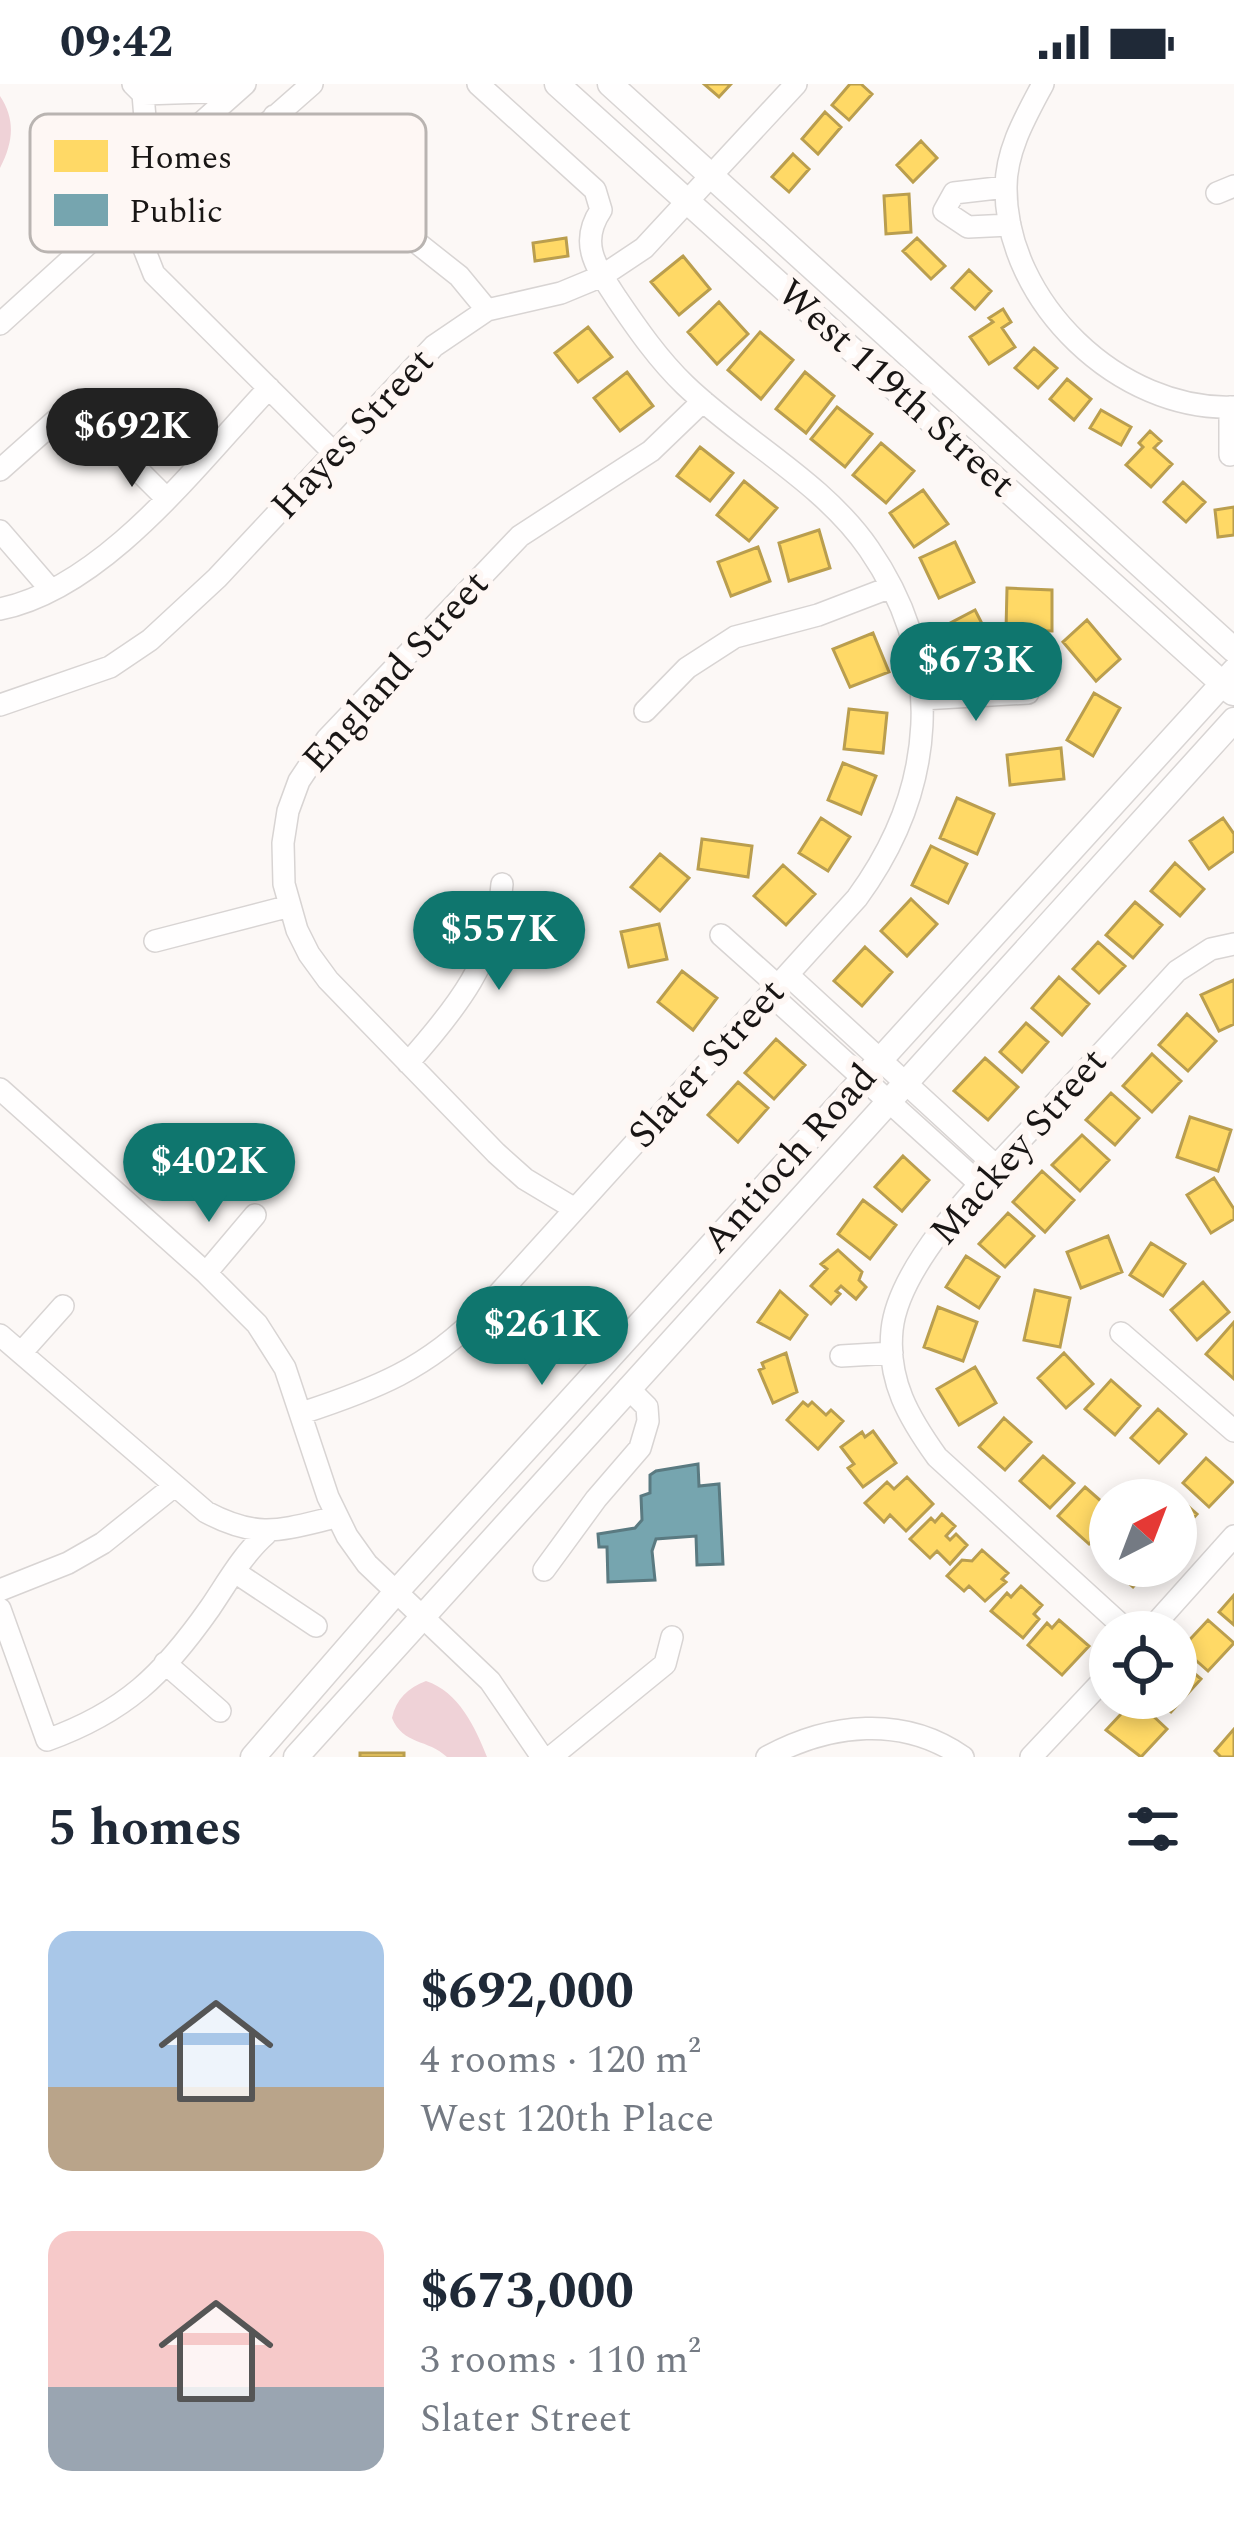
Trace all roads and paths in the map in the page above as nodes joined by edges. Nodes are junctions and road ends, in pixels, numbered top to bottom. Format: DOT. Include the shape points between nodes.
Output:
graph roads {
  1 [pos="312,84"];
  2 [pos="478,84"];
  3 [pos="557,84"];
  4 [pos="610,84"];
  5 [pos="796,84"];
  6 [pos="1043,84"];
  7 [pos="241,87"];
  8 [pos="138,89"];
  9 [pos="210,114"];
  10 [pos="276,114"];
  11 [pos="714,177"];
  12 [pos="1006,187"];
  13 [pos="690,202"];
  14 [pos="1010,225"];
  15 [pos="426,250"];
  16 [pos="78,252"];
  17 [pos="143,252"];
  18 [pos="602,276"];
  19 [pos="488,310"];
  20 [pos="0,324"];
  21 [pos="269,388"];
  22 [pos="703,400"];
  23 [pos="1232,407"];
  24 [pos="334,453"];
  25 [pos="1230,455"];
  26 [pos="0,470"];
  27 [pos="165,497"];
  28 [pos="0,531"];
  29 [pos="891,587"];
  30 [pos="51,590"];
  31 [pos="0,609"];
  32 [pos="1234,650"];
  33 [pos="1230,683"];
  34 [pos="1028,693"];
  35 [pos="922,699"];
  36 [pos="0,705"];
  37 [pos="645,711"];
  38 [pos="1234,720"];
  39 [pos="502,884"];
  40 [pos="290,906"];
  41 [pos="721,935"];
  42 [pos="155,940"];
  43 [pos="1234,944"];
  44 [pos="779,985"];
  45 [pos="408,1063"];
  46 [pos="872,1069"];
  47 [pos="0,1089"];
  48 [pos="897,1091"];
  49 [pos="997,1167"];
  50 [pos="981,1185"];
  51 [pos="575,1209"];
  52 [pos="255,1215"];
  53 [pos="206,1273"];
  54 [pos="63,1306"];
  55 [pos="1121,1333"];
  56 [pos="0,1335"];
  57 [pos="22,1352"];
  58 [pos="892,1353"];
  59 [pos="841,1356"];
  60 [pos="628,1388"];
  61 [pos="302,1413"];
  62 [pos="1234,1431"];
  63 [pos="173,1487"];
  64 [pos="336,1517"];
  65 [pos="266,1534"];
  66 [pos="1234,1536"];
  67 [pos="544,1570"];
  68 [pos="235,1572"];
  69 [pos="0,1590"];
  70 [pos="398,1592"];
  71 [pos="0,1609"];
  72 [pos="1106,1611"];
  73 [pos="1167,1611"];
  74 [pos="422,1615"];
  75 [pos="316,1626"];
  76 [pos="672,1637"];
  77 [pos="165,1663"];
  78 [pos="1089,1695"];
  79 [pos="220,1711"];
  80 [pos="253,1757"];
  81 [pos="296,1757"];
  82 [pos="542,1757"];
  83 [pos="551,1757"];
  84 [pos="767,1757"];
  85 [pos="964,1757"];
  86 [pos="1031,1757"];
  1 -- 10 [label="street"];
  2 -- 18 [label="street" via="595,190 602,210 589,228 590,246"];
  3 -- 13 [label="main road, West 119th Street"];
  4 -- 11 [label="main road, West 119th Street"];
  5 -- 11 [label="street, Hayes Street"];
  6 -- 12 [label="street" via="1018,134"];
  7 -- 8 [label="street"];
  7 -- 9 [label="street"];
  11 -- 13 [label="street, Hayes Street"];
  11 -- 32 [label="main road, West 119th Street"];
  12 -- 14 [label="street"];
  12 -- 14 [label="street" via="954,193 944,211 968,226"];
  13 -- 18 [label="street, Hayes Street"];
  13 -- 33 [label="main road, West 119th Street"];
  14 -- 23 [label="street" via="1039,299 1118,375 1164,398"];
  15 -- 19 [label="street"];
  16 -- 20 [label="street"];
  17 -- 21 [label="street" via="154,274"];
  18 -- 19 [label="street, Hayes Street"];
  18 -- 22 [label="street, Slater Street" via="666,365"];
  19 -- 24 [label="street, Hayes Street" via="434,346"];
  21 -- 24 [label="street"];
  21 -- 27 [label="street"];
  22 -- 29 [label="street, Slater Street" via="849,524"];
  22 -- 40 [label="street, England Street" via="651,451 520,536 327,739 299,781 284,827"];
  23 -- 25 [label="street"];
  24 -- 36 [label="street, Hayes Street" via="150,640 110,667"];
  26 -- 27 [label="street" via="73,405"];
  27 -- 30 [label="street" via="124,539"];
  28 -- 30 [label="street"];
  29 -- 35 [label="street, Slater Street" via="917,656"];
  29 -- 37 [label="street" via="735,637 687,668"];
  30 -- 31 [label="street"];
  33 -- 46 [label="main road, Antioch Road"];
  34 -- 35 [label="street"];
  35 -- 44 [label="street, Slater Street" via="919,764 888,852"];
  38 -- 48 [label="main road, Antioch Road"];
  39 -- 45 [label="street" via="479,970"];
  40 -- 42 [label="street"];
  40 -- 45 [label="street, England Street" via="328,980"];
  41 -- 44 [label="street"];
  43 -- 49 [label="street, Mackey Street" via="1177,971"];
  44 -- 46 [label="street"];
  44 -- 51 [label="street, Slater Street"];
  45 -- 51 [label="street, England Street" via="525,1180"];
  46 -- 48 [label="street"];
  46 -- 70 [label="main road, Antioch Road"];
  47 -- 53 [label="street"];
  48 -- 49 [label="street"];
  48 -- 50 [label="street"];
  48 -- 60 [label="main road, Antioch Road"];
  49 -- 50 [label="street, Mackey Street"];
  50 -- 58 [label="street, Mackey Street" via="918,1264 895,1314"];
  51 -- 61 [label="street, Slater Street" via="434,1356"];
  52 -- 53 [label="street"];
  53 -- 61 [label="street" via="256,1324"];
  54 -- 57 [label="street"];
  55 -- 62 [label="street"];
  56 -- 57 [label="street"];
  57 -- 63 [label="street"];
  58 -- 59 [label="street"];
  58 -- 72 [label="street" via="904,1408 937,1457"];
  60 -- 67 [label="street" via="647,1407 640,1448"];
  60 -- 74 [label="main road, Antioch Road"];
  61 -- 64 [label="street"];
  63 -- 65 [label="street" via="237,1528"];
  63 -- 69 [label="street" via="104,1543"];
  64 -- 65 [label="street"];
  64 -- 70 [label="street" via="367,1564"];
  65 -- 68 [label="street"];
  66 -- 73 [label="street"];
  68 -- 75 [label="street"];
  68 -- 77 [label="street"];
  70 -- 74 [label="street"];
  70 -- 80 [label="main road, Antioch Road"];
  71 -- 77 [label="street" via="46,1739 126,1703"];
  74 -- 81 [label="main road, Antioch Road"];
  74 -- 82 [label="street" via="490,1681"];
  76 -- 83 [label="street" via="665,1664"];
  77 -- 79 [label="street"];
  78 -- 86 [label="street"];
  84 -- 85 [label="street" via="808,1738 875,1728 920,1732"];
}
